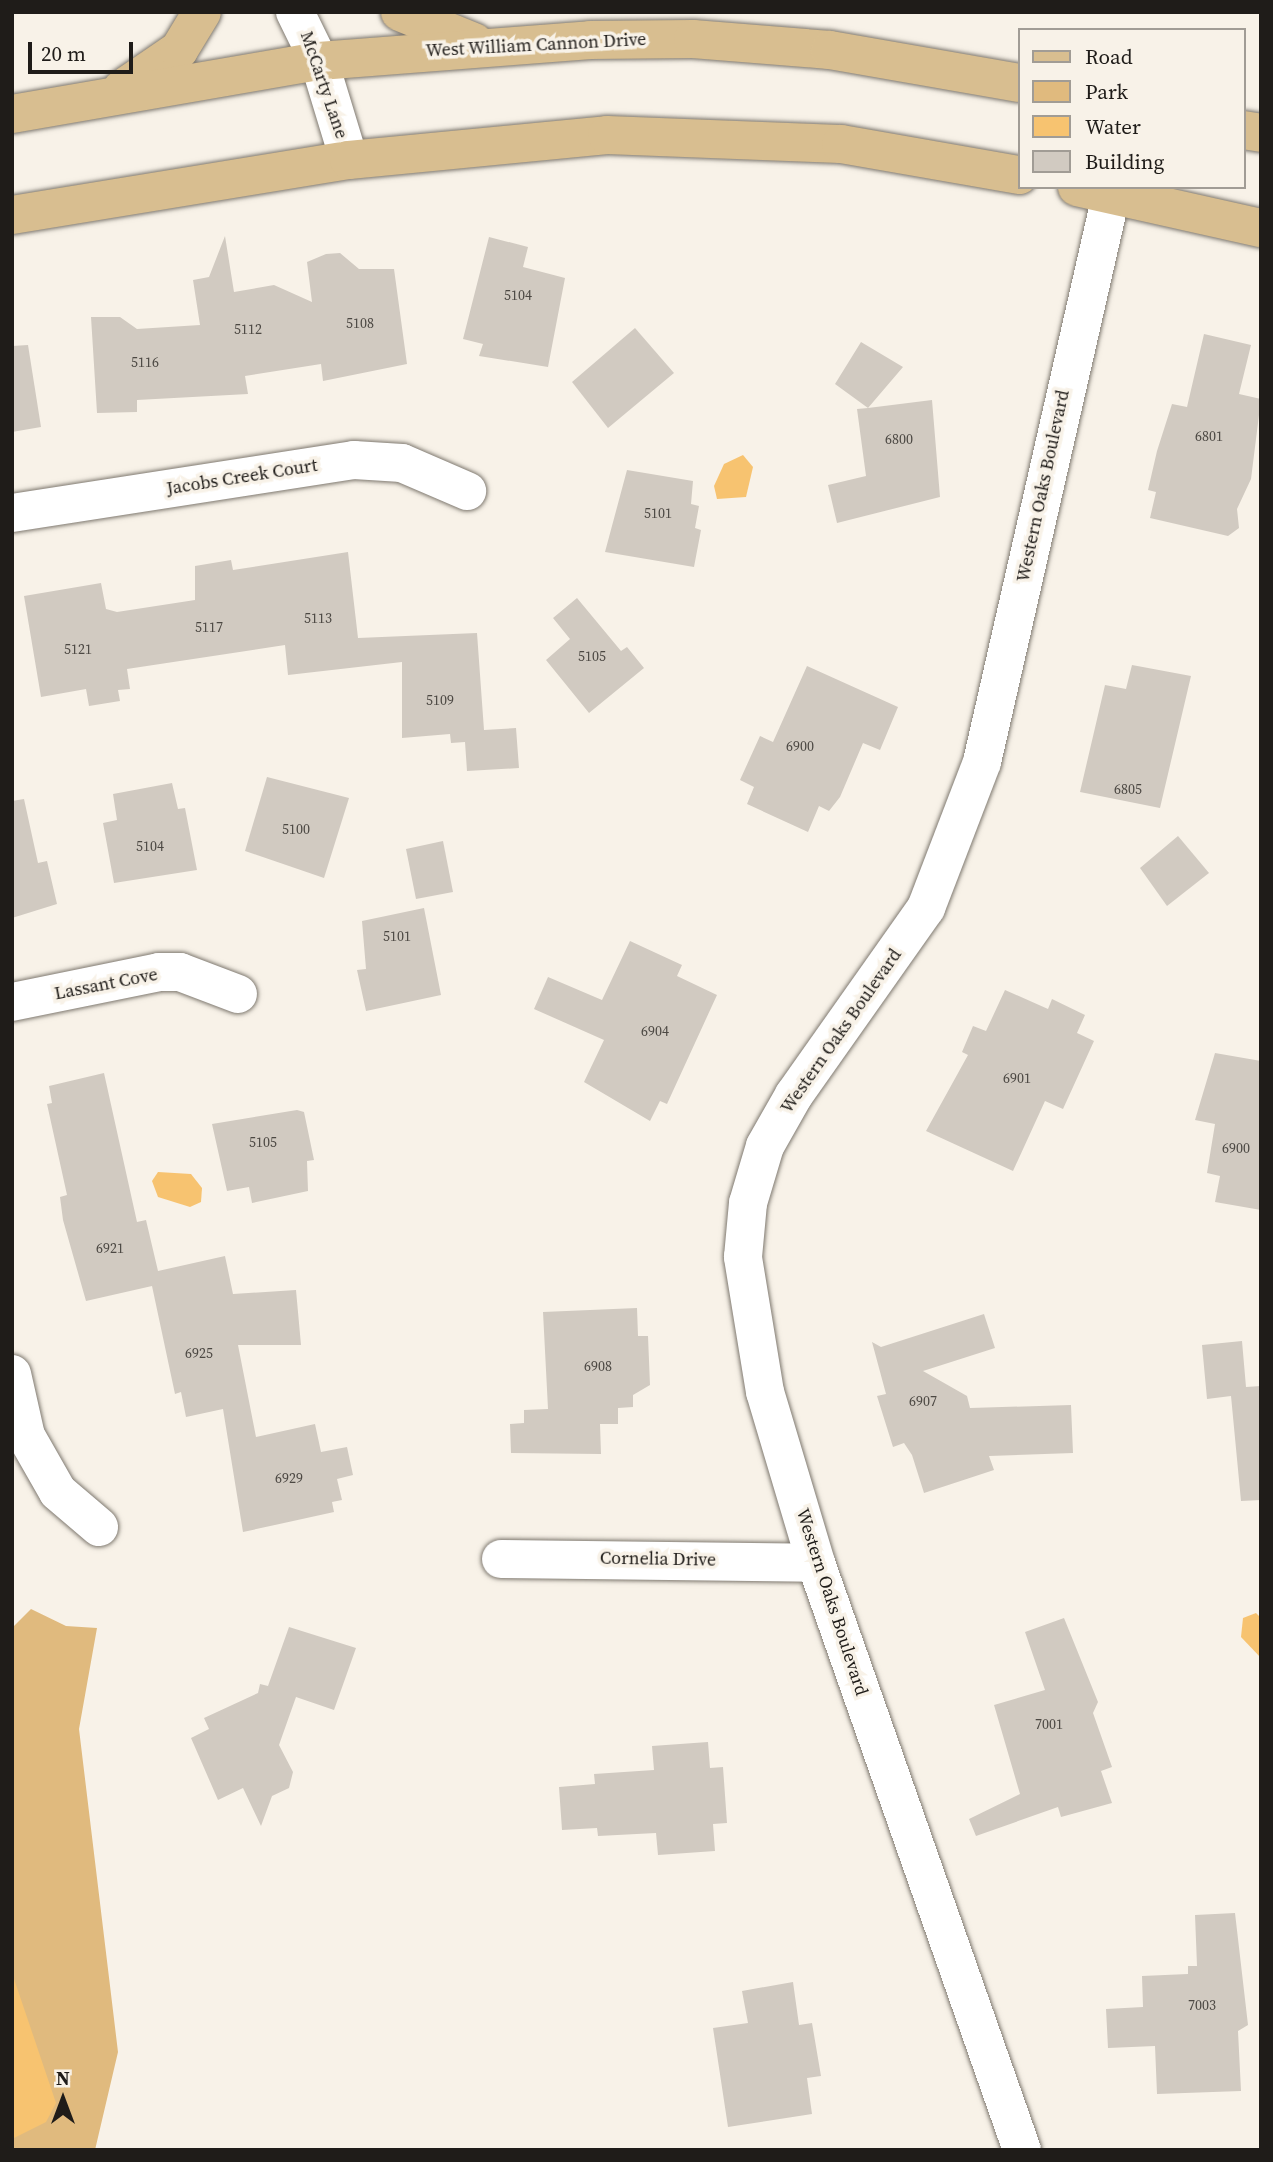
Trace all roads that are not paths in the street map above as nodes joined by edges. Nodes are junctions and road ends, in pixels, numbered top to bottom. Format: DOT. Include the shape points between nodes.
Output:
graph roads {
  1 [pos="202,12"];
  2 [pos="295,12"];
  3 [pos="400,12"];
  4 [pos="479,44"];
  5 [pos="319,61"];
  6 [pos="1018,83"];
  7 [pos="101,101"];
  8 [pos="12,114"];
  9 [pos="349,160"];
  10 [pos="1018,175"];
  11 [pos="1100,190"];
  12 [pos="12,215"];
  13 [pos="1261,228"];
  14 [pos="467,491"];
  15 [pos="12,513"];
  16 [pos="238,994"];
  17 [pos="12,1002"];
  18 [pos="12,1374"];
  19 [pos="99,1527"];
  20 [pos="500,1559"];
  21 [pos="816,1563"];
  22 [pos="1022,2150"];
  1 -- 7 [label="main road" via="178,50"];
  2 -- 5 [label="street, McCarty Lane"];
  3 -- 4 [label="main road"];
  4 -- 5 [label="main road, West William Cannon Drive"];
  4 -- 6 [label="main road, West William Cannon Drive" via="726,41 890,58"];
  5 -- 7 [label="main road, West William Cannon Drive"];
  5 -- 9 [label="street, McCarty Lane"];
  7 -- 8 [label="main road, West William Cannon Drive"];
  9 -- 10 [label="main road" via="485,142 729,135 841,144"];
  9 -- 12 [label="main road"];
  11 -- 13 [label="main road"];
  11 -- 21 [label="street, Western Oaks Boulevard" via="982,762 926,908 777,1125 748,1203 743,1256 750,1314"];
  14 -- 15 [label="street, Jacobs Creek Court" via="402,463 354,460"];
  16 -- 17 [label="street, Lassant Cove" via="180,972 159,972"];
  18 -- 19 [label="street" via="26,1436 58,1492"];
  20 -- 21 [label="street, Cornelia Drive"];
  21 -- 22 [label="street, Western Oaks Boulevard"];
}
